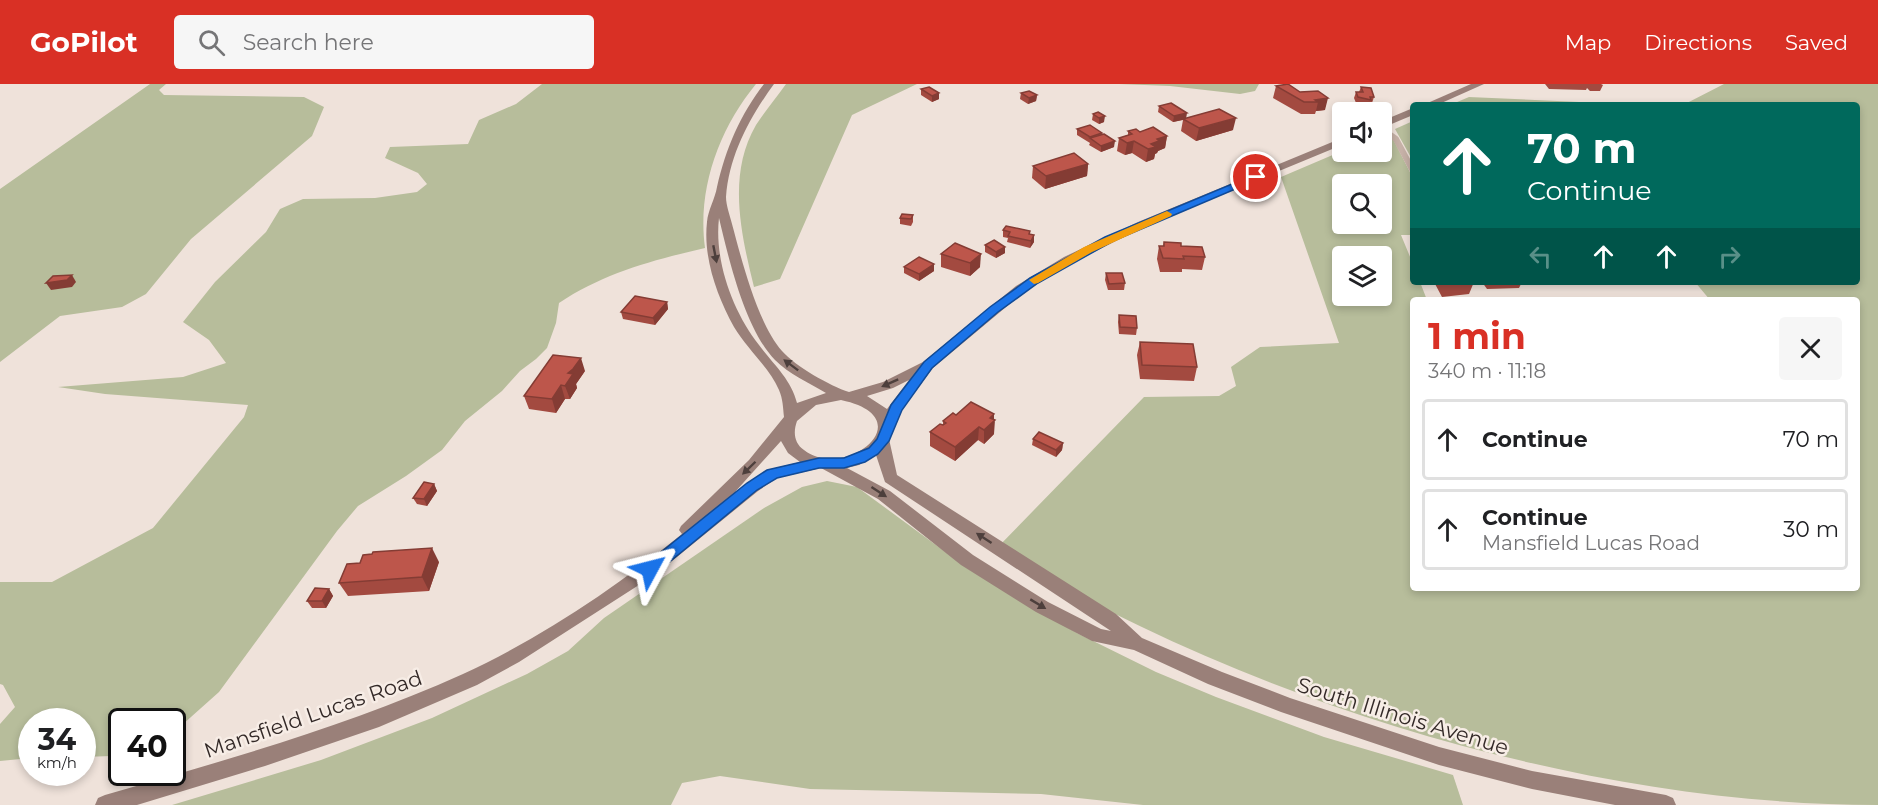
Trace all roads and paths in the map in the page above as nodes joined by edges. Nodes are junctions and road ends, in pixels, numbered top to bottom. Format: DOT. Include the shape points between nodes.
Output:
graph roads {
  1 [pos="769,84"];
  2 [pos="1479,84"];
  3 [pos="1435,102"];
  4 [pos="1410,113"];
  5 [pos="1392,122"];
  6 [pos="1392,136"];
  7 [pos="1332,145"];
  8 [pos="1410,165"];
  9 [pos="720,197"];
  10 [pos="928,365"];
  11 [pos="846,396"];
  12 [pos="789,420"];
  13 [pos="885,434"];
  14 [pos="823,464"];
  15 [pos="650,569"];
  16 [pos="1136,643"];
  17 [pos="105,805"];
  18 [pos="1666,805"];
  1 -- 9 [label="main road" via="735,136"];
  2 -- 3 [label="main road"];
  4 -- 5 [label="main road"];
  6 -- 8 [label="lane"];
  7 -- 10 [label="main road" via="1142,224 1068,260 1020,289"];
  11 -- 9 [label="main road, one-way" via="797,370 780,357 766,337 740,279"];
  9 -- 12 [label="main road, one-way" via="713,239 723,284 748,340 786,386 792,400"];
  10 -- 11 [label="main road, one-way" via="888,385"];
  10 -- 13 [label="main road" via="896,408"];
  11 -- 12 [label="main road" via="812,401"];
  11 -- 13 [label="main road" via="876,407 884,416"];
  12 -- 14 [label="main road" via="788,444 806,459"];
  12 -- 15 [label="main road, Mansfield Lucas Road, one-way" via="754,464"];
  13 -- 14 [label="main road" via="874,451 860,459"];
  16 -- 13 [label="main road, South Illinois Avenue, one-way" via="1110,619 890,478 884,455"];
  14 -- 15 [label="main road, Mansfield Lucas Road" via="795,467 762,480"];
  14 -- 16 [label="main road, South Illinois Avenue, one-way" via="884,495 967,560 1042,607 1098,636"];
  15 -- 17 [label="main road, Mansfield Lucas Road" via="513,657 423,701 265,757"];
  16 -- 18 [label="main road, South Illinois Avenue" via="1288,706 1428,753 1532,780"];
}
